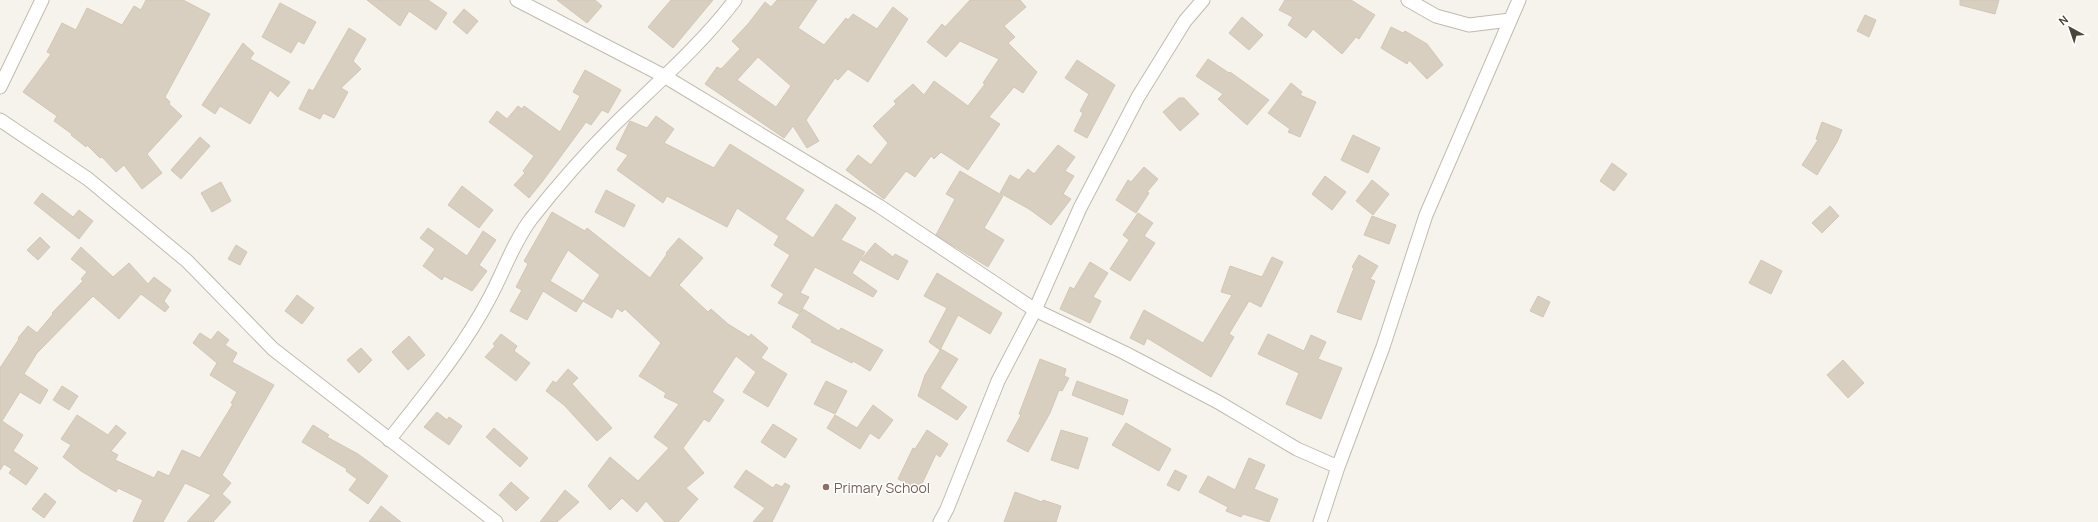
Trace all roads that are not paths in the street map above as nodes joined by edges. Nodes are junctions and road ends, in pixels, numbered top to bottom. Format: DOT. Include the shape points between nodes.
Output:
graph roads {
  1 [pos="42,0"];
  2 [pos="517,0"];
  3 [pos="735,0"];
  4 [pos="1203,0"];
  5 [pos="1408,0"];
  6 [pos="1519,0"];
  7 [pos="1510,20"];
  8 [pos="664,76"];
  9 [pos="0,87"];
  10 [pos="0,120"];
  11 [pos="1035,310"];
  12 [pos="389,440"];
  13 [pos="1338,467"];
  14 [pos="496,522"];
  15 [pos="940,522"];
  16 [pos="1320,522"];
  1 -- 9 [label="street"];
  2 -- 8 [label="street"];
  3 -- 8 [label="street" via="708,33"];
  4 -- 11 [label="street" via="1185,21 1138,97 1080,208"];
  5 -- 7 [label="street" via="1436,16 1469,25"];
  6 -- 7 [label="street"];
  7 -- 13 [label="street" via="1426,215 1383,347"];
  8 -- 11 [label="street" via="879,206"];
  8 -- 12 [label="street" via="552,193 530,221 510,254 490,297 446,367"];
  10 -- 12 [label="street" via="88,180 187,261 273,349"];
  11 -- 13 [label="street" via="1125,353 1218,402 1297,449"];
  11 -- 15 [label="street" via="998,381"];
  12 -- 14 [label="street"];
  13 -- 16 [label="street"];
}
